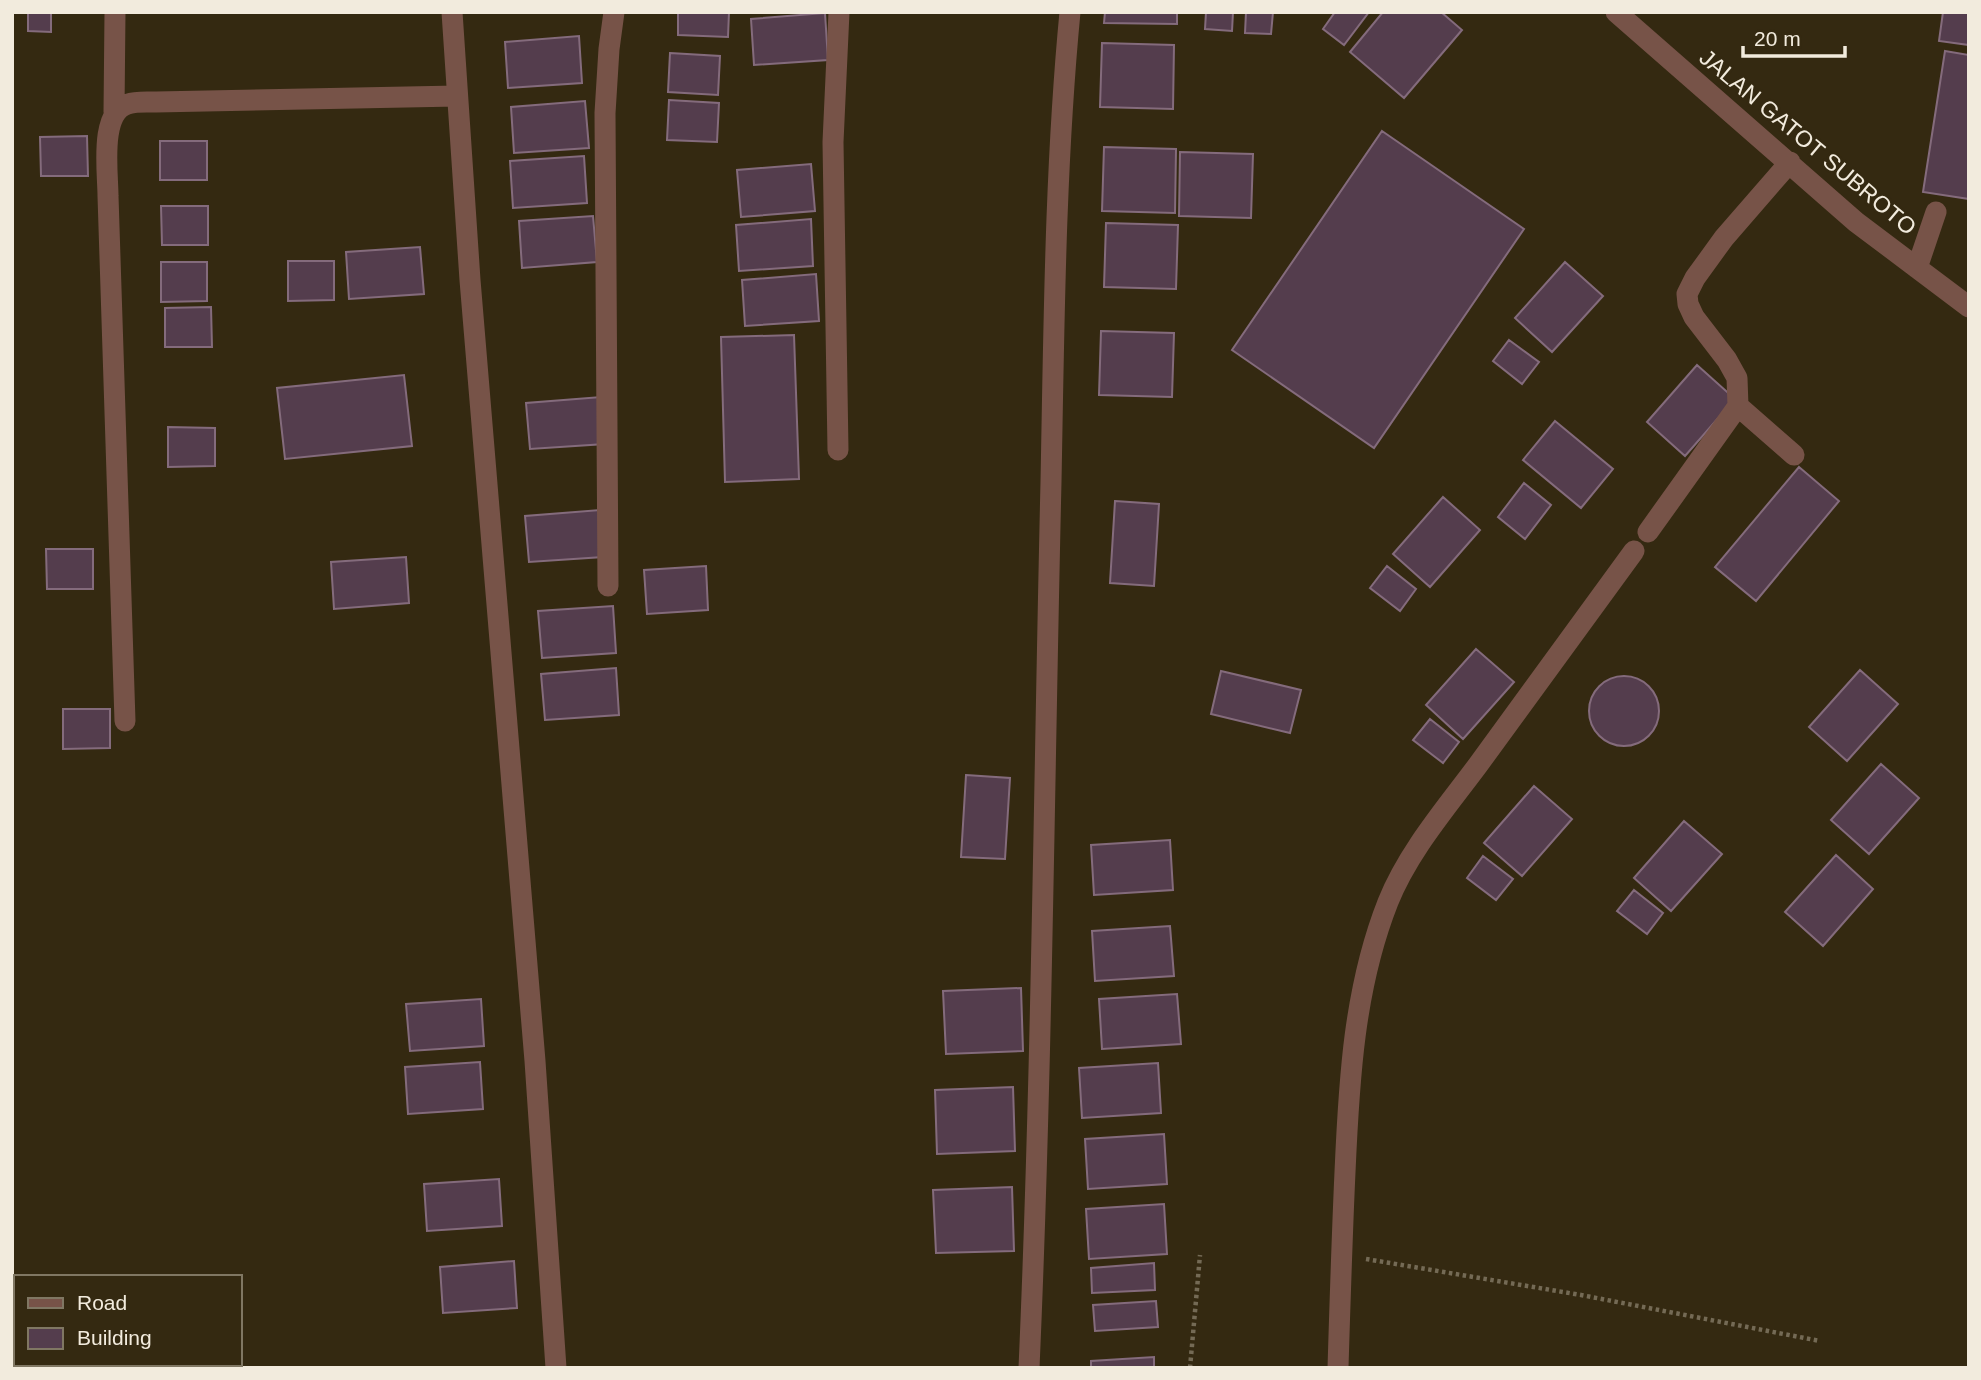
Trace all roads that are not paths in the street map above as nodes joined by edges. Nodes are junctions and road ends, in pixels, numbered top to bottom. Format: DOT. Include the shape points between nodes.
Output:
graph roads {
  1 [pos="115,12"];
  2 [pos="452,12"];
  3 [pos="614,12"];
  4 [pos="839,12"];
  5 [pos="1070,12"];
  6 [pos="1616,12"];
  7 [pos="457,96"];
  8 [pos="114,112"];
  9 [pos="1790,162"];
  10 [pos="1936,212"];
  11 [pos="1917,268"];
  12 [pos="1969,307"];
  13 [pos="1738,406"];
  14 [pos="838,450"];
  15 [pos="1794,455"];
  16 [pos="1648,532"];
  17 [pos="1634,551"];
  18 [pos="608,586"];
  19 [pos="125,721"];
  20 [pos="556,1368"];
  21 [pos="1029,1368"];
  22 [pos="1338,1368"];
  1 -- 8 [label="street"];
  2 -- 7 [label="street"];
  3 -- 18 [label="street" via="605,113"];
  4 -- 14 [label="street" via="833,142"];
  5 -- 21 [label="street" via="1055,286 1037,1195"];
  6 -- 9 [label="street, JALAN GATOT SUBROTO"];
  7 -- 8 [label="street" via="156,102 127,104"];
  7 -- 20 [label="street"];
  8 -- 19 [label="street" via="109,125 108,196"];
  9 -- 11 [label="street, JALAN GATOT SUBROTO" via="1856,222"];
  9 -- 13 [label="street" via="1724,238 1687,294 1694,317 1737,378"];
  10 -- 11 [label="street"];
  11 -- 12 [label="street, JALAN GATOT SUBROTO"];
  13 -- 15 [label="street"];
  13 -- 16 [label="street"];
  17 -- 22 [label="street" via="1408,862 1375,937 1355,1032"];
}
